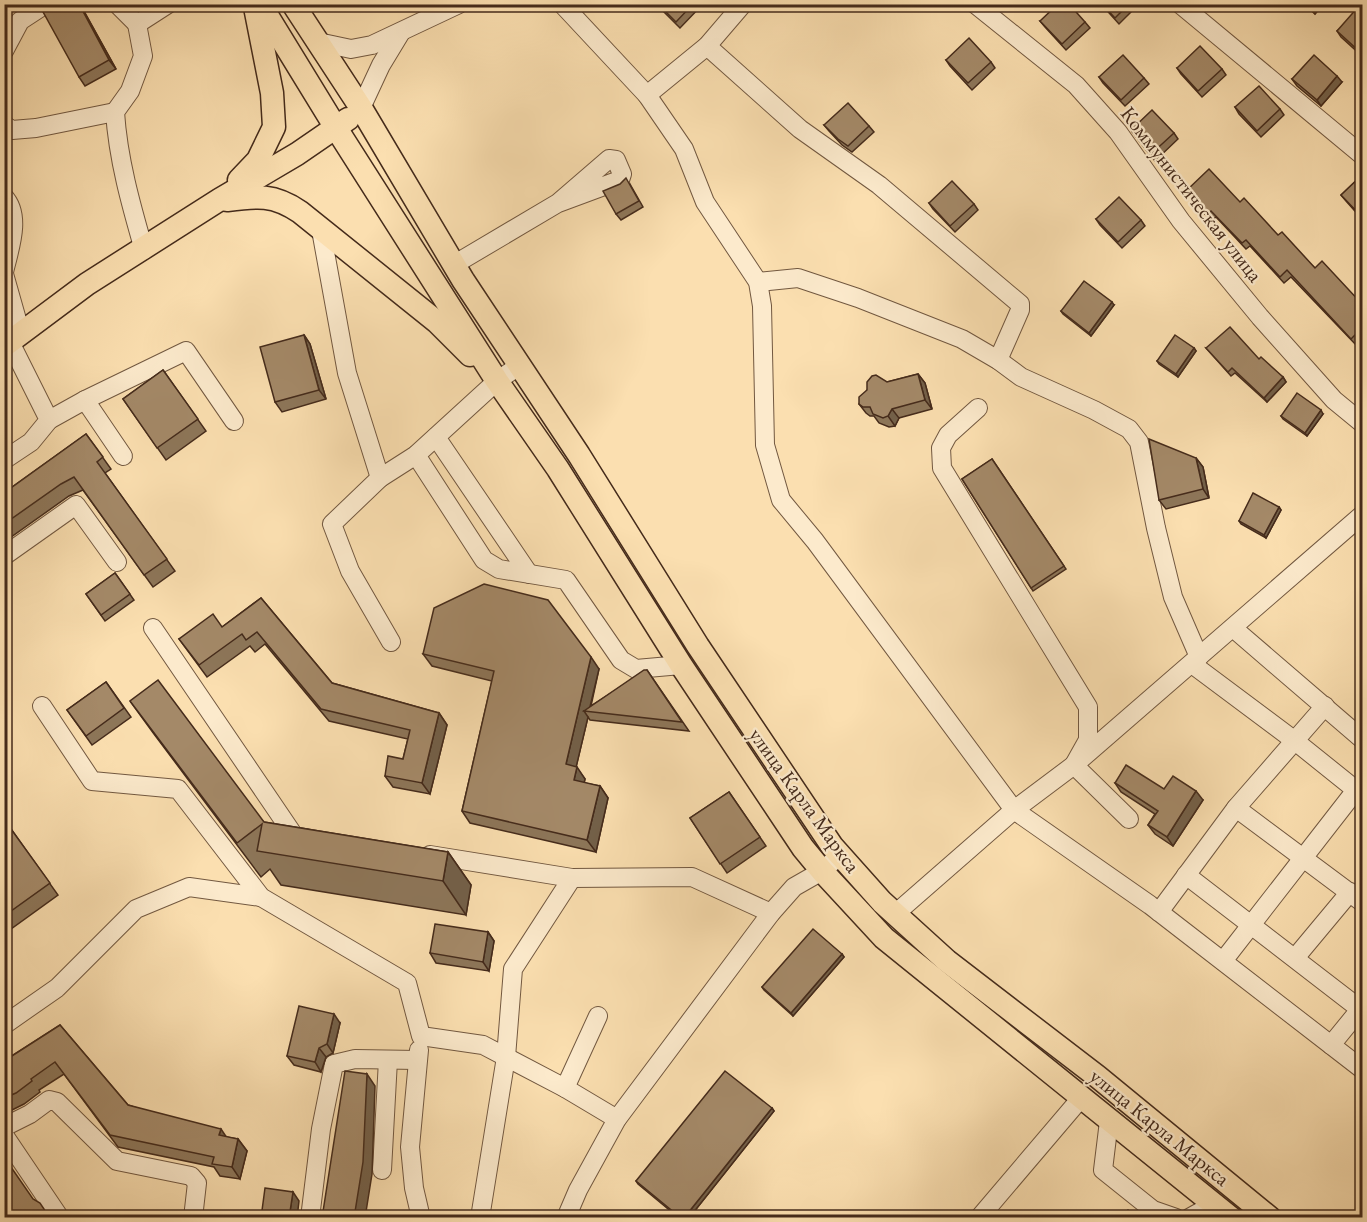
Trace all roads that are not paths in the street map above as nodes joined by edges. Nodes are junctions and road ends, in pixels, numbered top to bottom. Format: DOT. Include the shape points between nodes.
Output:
graph roads {
  1 [pos="45,4"];
  2 [pos="117,4"];
  3 [pos="168,4"];
  4 [pos="255,4"];
  5 [pos="260,4"];
  6 [pos="293,4"];
  7 [pos="459,4"];
  8 [pos="562,4"];
  9 [pos="742,4"];
  10 [pos="975,4"];
  11 [pos="1180,4"];
  12 [pos="137,24"];
  13 [pos="400,32"];
  14 [pos="318,42"];
  15 [pos="707,46"];
  16 [pos="4,51"];
  17 [pos="647,95"];
  18 [pos="362,108"];
  19 [pos="115,112"];
  20 [pos="4,124"];
  21 [pos="336,128"];
  22 [pos="1362,155"];
  23 [pos="4,197"];
  24 [pos="219,200"];
  25 [pos="558,203"];
  26 [pos="321,230"];
  27 [pos="144,250"];
  28 [pos="455,264"];
  29 [pos="4,273"];
  30 [pos="758,282"];
  31 [pos="12,341"];
  32 [pos="998,360"];
  33 [pos="520,365"];
  34 [pos="497,381"];
  35 [pos="85,400"];
  36 [pos="978,408"];
  37 [pos="49,420"];
  38 [pos="234,421"];
  39 [pos="1362,423"];
  40 [pos="436,436"];
  41 [pos="416,455"];
  42 [pos="123,456"];
  43 [pos="4,460"];
  44 [pos="380,478"];
  45 [pos="1362,515"];
  46 [pos="4,556"];
  47 [pos="117,562"];
  48 [pos="529,574"];
  49 [pos="153,628"];
  50 [pos="1233,628"];
  51 [pos="392,642"];
  52 [pos="1196,661"];
  53 [pos="681,665"];
  54 [pos="42,706"];
  55 [pos="1325,706"];
  56 [pos="1362,739"];
  57 [pos="1295,741"];
  58 [pos="1074,765"];
  59 [pos="1236,808"];
  60 [pos="1014,810"];
  61 [pos="1129,819"];
  62 [pos="327,841"];
  63 [pos="408,852"];
  64 [pos="840,855"];
  65 [pos="1304,858"];
  66 [pos="822,871"];
  67 [pos="1186,875"];
  68 [pos="572,878"];
  69 [pos="261,897"];
  70 [pos="1356,897"];
  71 [pos="1159,912"];
  72 [pos="771,913"];
  73 [pos="895,914"];
  74 [pos="1252,924"];
  75 [pos="1295,958"];
  76 [pos="1223,961"];
  77 [pos="1361,1008"];
  78 [pos="598,1017"];
  79 [pos="4,1025"];
  80 [pos="421,1036"];
  81 [pos="1331,1044"];
  82 [pos="506,1057"];
  83 [pos="388,1060"];
  84 [pos="417,1060"];
  85 [pos="1362,1069"];
  86 [pos="565,1088"];
  87 [pos="1081,1098"];
  88 [pos="617,1119"];
  89 [pos="1109,1121"];
  90 [pos="4,1127"];
  91 [pos="4,1135"];
  92 [pos="382,1170"];
  93 [pos="1222,1211"];
  94 [pos="60,1218"];
  95 [pos="193,1218"];
  96 [pos="310,1218"];
  97 [pos="421,1218"];
  98 [pos="480,1218"];
  99 [pos="566,1218"];
  100 [pos="980,1218"];
  101 [pos="1176,1218"];
  102 [pos="1189,1218"];
  103 [pos="1270,1218"];
  1 -- 16 [label="street" via="20,21"];
  2 -- 12 [label="street"];
  3 -- 12 [label="street"];
  4 -- 24 [label="main road" via="272,93 274,127 258,160"];
  5 -- 21 [label="main road"];
  6 -- 14 [label="main road"];
  7 -- 13 [label="street"];
  8 -- 17 [label="street"];
  9 -- 15 [label="street"];
  10 -- 39 [label="street, Коммунистическая улица" via="1076,85 1118,132 1181,221 1260,317 1334,400"];
  11 -- 22 [label="street"];
  12 -- 19 [label="street" via="143,56 130,91"];
  13 -- 14 [label="street" via="372,45 351,49"];
  13 -- 18 [label="street"];
  14 -- 18 [label="main road"];
  15 -- 17 [label="street"];
  15 -- 32 [label="street" via="800,129 879,185 1020,304"];
  17 -- 30 [label="street" via="684,149 705,202"];
  18 -- 21 [label="main road"];
  18 -- 28 [label="main road, улица Карла Маркса"];
  19 -- 20 [label="street" via="36,128 12,130"];
  19 -- 27 [label="street" via="132,208"];
  21 -- 24 [label="main road"];
  21 -- 34 [label="main road"];
  23 -- 29 [label="street" via="14,218"];
  24 -- 26 [label="main road" via="256,196 285,202"];
  24 -- 27 [label="main road"];
  25 -- 28 [label="street"];
  26 -- 34 [label="main road" via="437,322"];
  26 -- 44 [label="street" via="347,373"];
  27 -- 31 [label="main road" via="87,285"];
  28 -- 33 [label="main road, улица Карла Маркса"];
  29 -- 31 [label="street"];
  30 -- 32 [label="street" via="798,278 962,339"];
  30 -- 60 [label="street" via="765,445 781,500"];
  31 -- 37 [label="street"];
  32 -- 52 [label="street" via="1021,377 1129,429 1139,442 1173,597"];
  33 -- 34 [label="street"];
  33 -- 64 [label="main road, улица Карла Маркса" via="698,646"];
  34 -- 40 [label="street"];
  34 -- 53 [label="main road, улица Карла Маркса" via="558,469"];
  35 -- 37 [label="street"];
  35 -- 38 [label="street" via="186,351"];
  35 -- 42 [label="street"];
  36 -- 58 [label="street" via="948,435 942,448 942,468 1088,707 1088,740"];
  37 -- 43 [label="street" via="32,442"];
  40 -- 41 [label="street"];
  40 -- 48 [label="street"];
  41 -- 44 [label="street"];
  41 -- 48 [label="street" via="484,560 499,569"];
  44 -- 51 [label="street" via="332,524 350,571"];
  45 -- 50 [label="street"];
  46 -- 47 [label="street" via="76,505"];
  48 -- 53 [label="street" via="566,580 621,660 636,669"];
  49 -- 62 [label="street" via="295,837"];
  50 -- 52 [label="street"];
  50 -- 55 [label="street"];
  52 -- 57 [label="street"];
  52 -- 58 [label="street"];
  53 -- 66 [label="main road, улица Карла Маркса"];
  54 -- 69 [label="street" via="92,781 178,789"];
  55 -- 56 [label="street"];
  55 -- 57 [label="street"];
  57 -- 59 [label="street"];
  57 -- 65 [label="street" via="1356,790"];
  58 -- 60 [label="street"];
  58 -- 61 [label="street"];
  59 -- 65 [label="street"];
  59 -- 67 [label="street"];
  60 -- 71 [label="street"];
  60 -- 73 [label="street"];
  63 -- 68 [label="street"];
  64 -- 66 [label="street"];
  64 -- 73 [label="main road, улица Карла Маркса"];
  65 -- 70 [label="street"];
  65 -- 74 [label="street"];
  66 -- 72 [label="street" via="794,887"];
  66 -- 87 [label="main road, улица Карла Маркса" via="884,938"];
  67 -- 71 [label="street"];
  67 -- 74 [label="street"];
  68 -- 72 [label="street" via="692,877"];
  68 -- 82 [label="street" via="513,969"];
  69 -- 79 [label="street" via="189,887 136,909 57,988"];
  69 -- 80 [label="street" via="407,983"];
  70 -- 75 [label="street"];
  71 -- 76 [label="street"];
  72 -- 88 [label="street"];
  73 -- 103 [label="main road, улица Карла Маркса" via="947,961 1098,1077"];
  74 -- 75 [label="street"];
  74 -- 76 [label="street"];
  75 -- 77 [label="street"];
  76 -- 81 [label="street"];
  77 -- 81 [label="street"];
  78 -- 86 [label="street"];
  80 -- 82 [label="street" via="483,1045"];
  80 -- 84 [label="street"];
  81 -- 85 [label="street"];
  82 -- 86 [label="street"];
  82 -- 98 [label="street"];
  83 -- 84 [label="street"];
  83 -- 92 [label="street"];
  83 -- 96 [label="street" via="355,1059 334,1064"];
  84 -- 97 [label="street" via="410,1147"];
  86 -- 88 [label="street"];
  87 -- 89 [label="main road, улица Карла Маркса"];
  87 -- 100 [label="street"];
  88 -- 99 [label="street"];
  89 -- 93 [label="main road, улица Карла Маркса"];
  89 -- 101 [label="street" via="1103,1170 1153,1210"];
  90 -- 95 [label="street" via="49,1100 57,1102 117,1161 191,1176 197,1183"];
  91 -- 94 [label="street"];
  93 -- 102 [label="street"];
}
